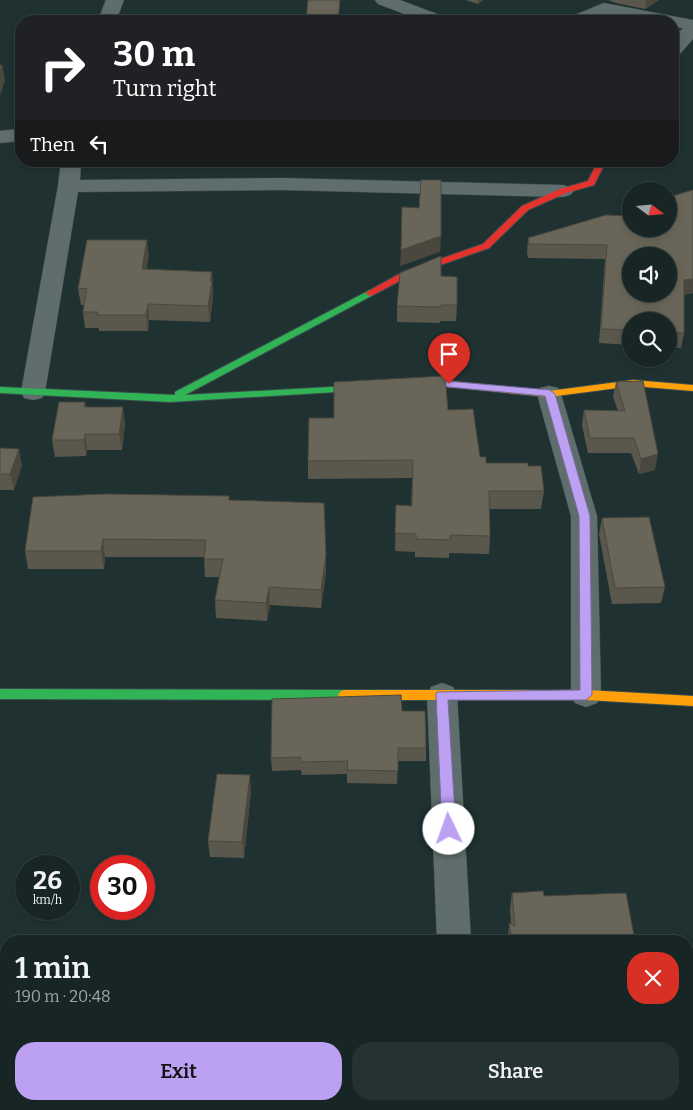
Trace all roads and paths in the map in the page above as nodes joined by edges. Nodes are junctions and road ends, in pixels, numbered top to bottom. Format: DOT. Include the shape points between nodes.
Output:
graph roads {
  1 [pos="115,0"];
  2 [pos="384,0"];
  3 [pos="109,15"];
  4 [pos="423,15"];
  5 [pos="589,15"];
  6 [pos="637,15"];
  7 [pos="679,24"];
  8 [pos="693,27"];
  9 [pos="679,43"];
  10 [pos="15,136"];
  11 [pos="0,137"];
  12 [pos="71,167"];
  13 [pos="599,167"];
  14 [pos="69,186"];
  15 [pos="563,192"];
  16 [pos="693,388"];
  17 [pos="0,390"];
  18 [pos="34,392"];
  19 [pos="550,394"];
  20 [pos="170,399"];
  21 [pos="0,694"];
  22 [pos="442,695"];
  23 [pos="586,695"];
  24 [pos="693,701"];
  25 [pos="454,935"];
  1 -- 3 [label="street"];
  2 -- 4 [label="street"];
  5 -- 6 [label="street" via="604,8"];
  7 -- 8 [label="street"];
  8 -- 9 [label="street"];
  10 -- 11 [label="street"];
  12 -- 14 [label="street"];
  13 -- 15 [label="street" via="591,183"];
  14 -- 15 [label="street" via="282,184"];
  14 -- 18 [label="street"];
  15 -- 20 [label="street" via="525,208 486,246 406,274"];
  16 -- 19 [label="street" via="633,383"];
  17 -- 18 [label="street"];
  18 -- 20 [label="street"];
  19 -- 20 [label="street" via="449,384"];
  19 -- 23 [label="street" via="584,516"];
  21 -- 22 [label="street"];
  22 -- 23 [label="street"];
  22 -- 25 [label="street"];
  23 -- 24 [label="street"];
}
